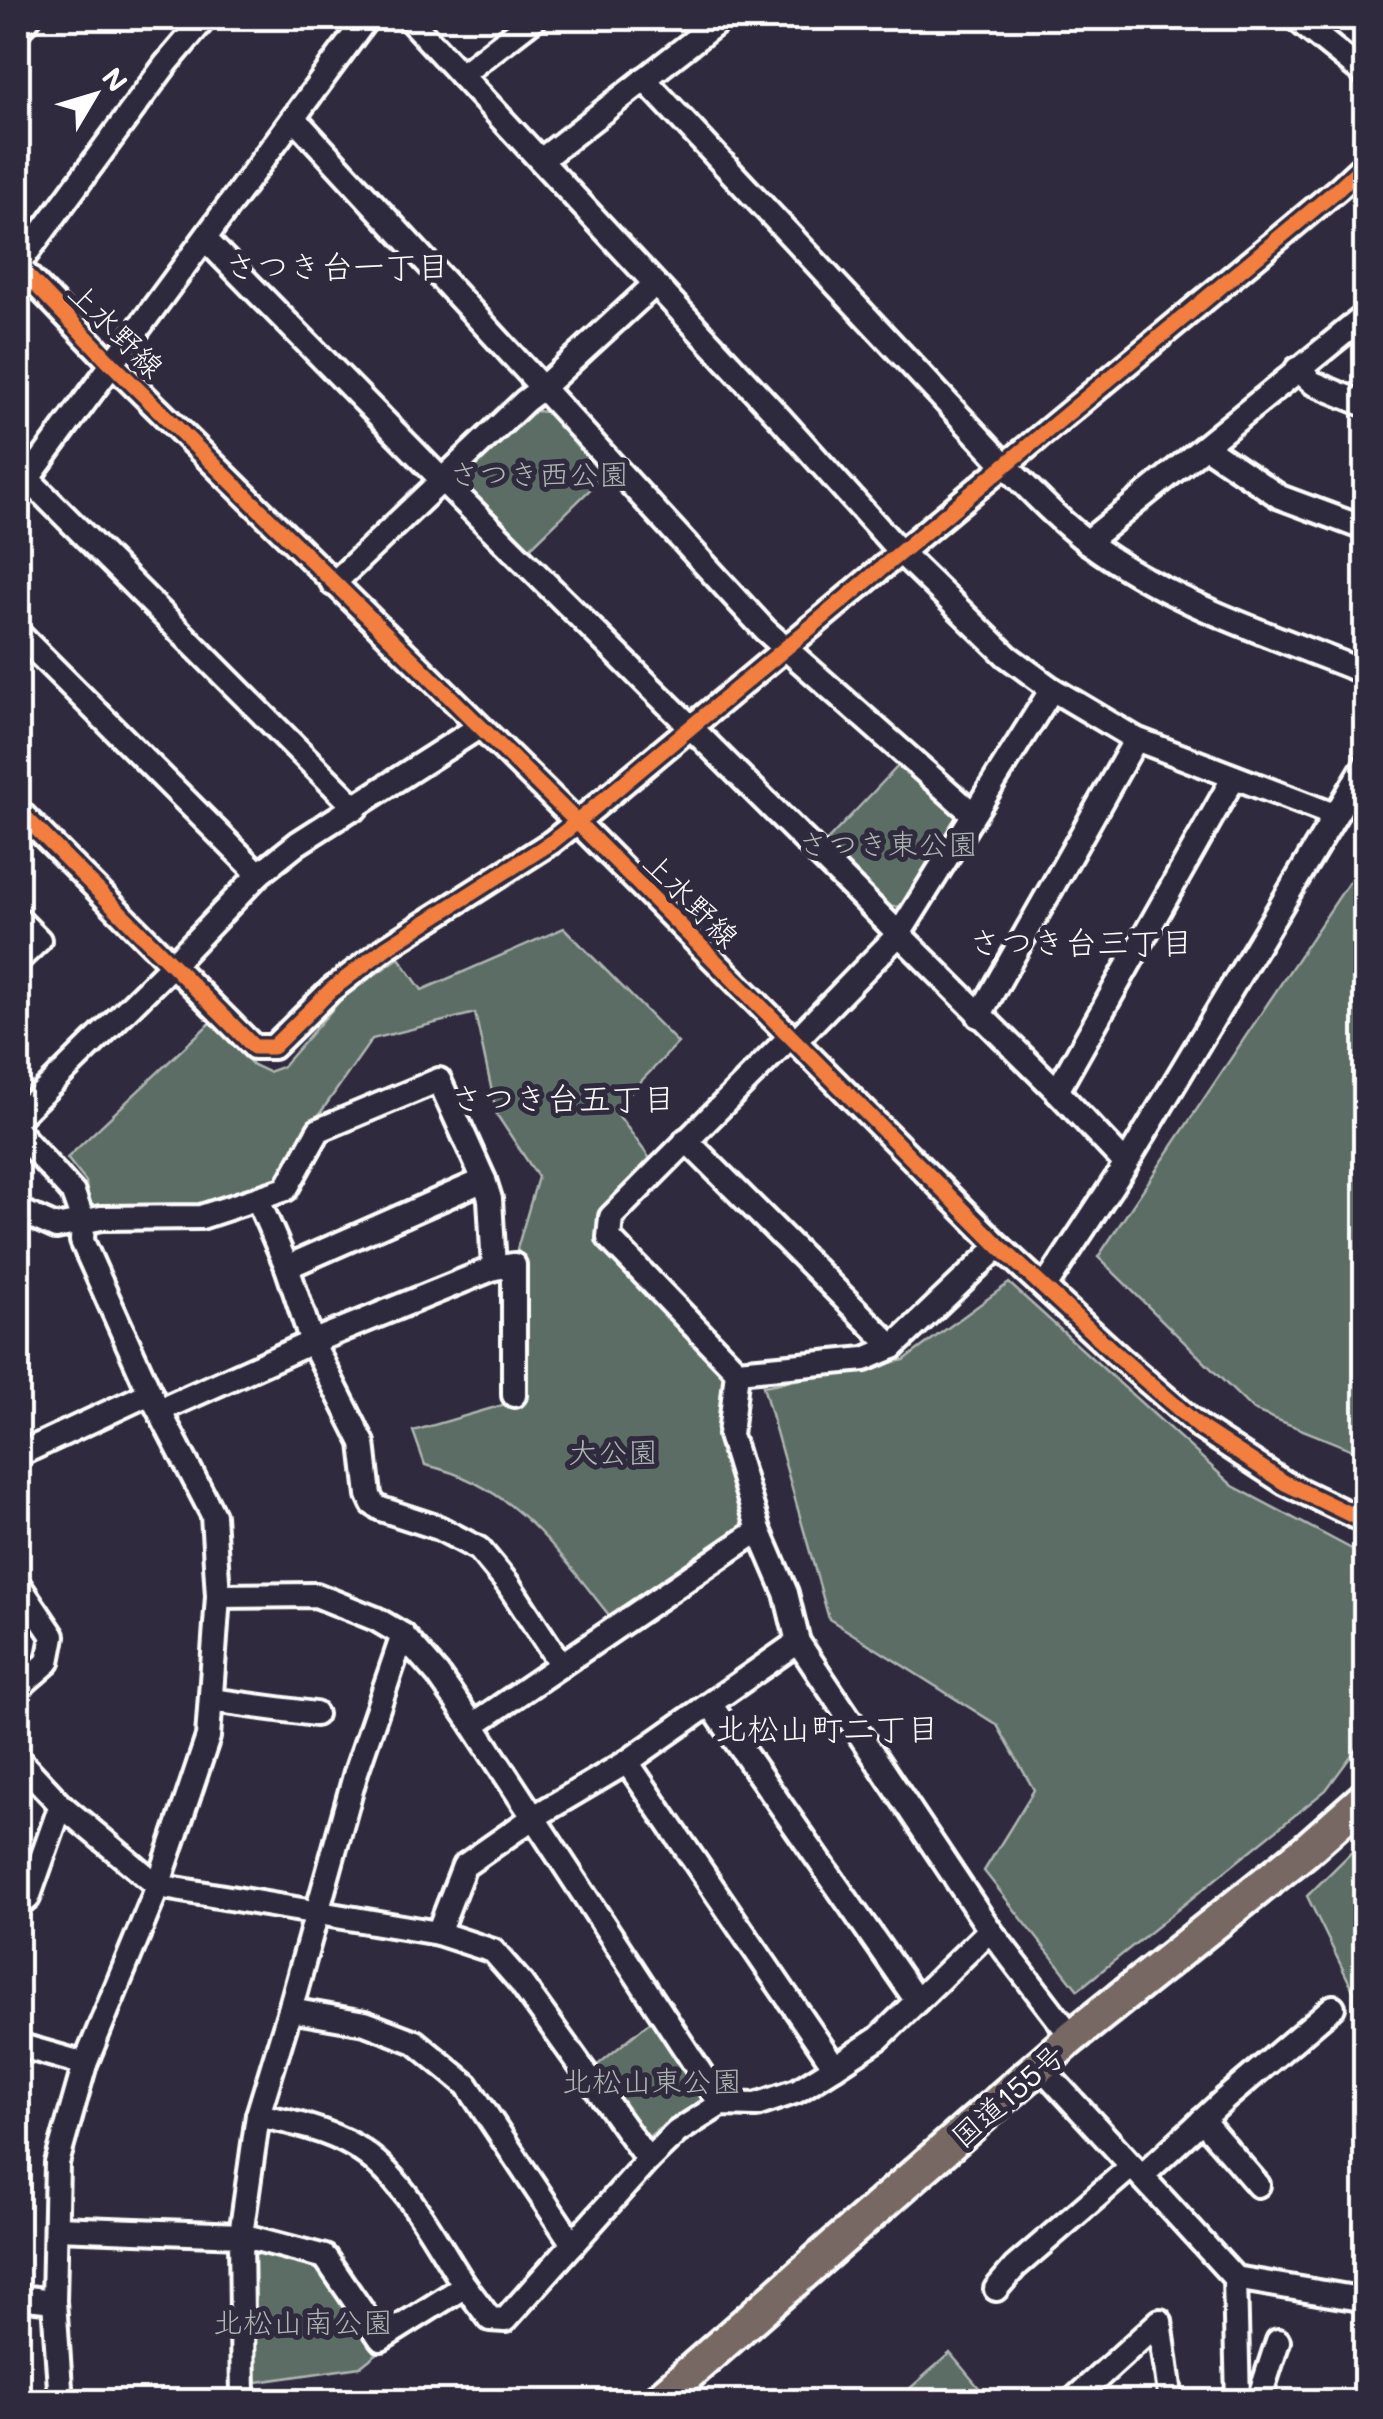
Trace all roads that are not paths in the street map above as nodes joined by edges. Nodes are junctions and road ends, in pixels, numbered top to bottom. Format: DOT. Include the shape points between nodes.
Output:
graph roads {
  1 [pos="29,18"];
  2 [pos="205,18"];
  3 [pos="368,18"];
  4 [pos="408,18"];
  5 [pos="535,18"];
  6 [pos="723,18"];
  7 [pos="1295,18"];
  8 [pos="18,31"];
  9 [pos="461,75"];
  10 [pos="1366,75"];
  11 [pos="644,79"];
  12 [pos="294,118"];
  13 [pos="541,160"];
  14 [pos="1366,163"];
  15 [pos="205,239"];
  16 [pos="18,266"];
  17 [pos="654,285"];
  18 [pos="1366,315"];
  19 [pos="111,362"];
  20 [pos="1297,369"];
  21 [pos="541,389"];
  22 [pos="1366,405"];
  23 [pos="1206,447"];
  24 [pos="1006,466"];
  25 [pos="442,480"];
  26 [pos="22,485"];
  27 [pos="1366,530"];
  28 [pos="1087,542"];
  29 [pos="901,553"];
  30 [pos="333,584"];
  31 [pos="18,633"];
  32 [pos="784,647"];
  33 [pos="1366,673"];
  34 [pos="1052,689"];
  35 [pos="691,726"];
  36 [pos="479,728"];
  37 [pos="1136,739"];
  38 [pos="1366,764"];
  39 [pos="1234,777"];
  40 [pos="356,808"];
  41 [pos="18,810"];
  42 [pos="973,814"];
  43 [pos="1334,816"];
  44 [pos="577,822"];
  45 [pos="260,874"];
  46 [pos="18,919"];
  47 [pos="899,934"];
  48 [pos="18,960"];
  49 [pos="171,966"];
  50 [pos="980,1016"];
  51 [pos="793,1039"];
  52 [pos="1057,1090"];
  53 [pos="18,1117"];
  54 [pos="18,1132"];
  55 [pos="686,1140"];
  56 [pos="1126,1164"];
  57 [pos="484,1180"];
  58 [pos="258,1200"];
  59 [pos="18,1210"];
  60 [pos="82,1221"];
  61 [pos="1000,1246"];
  62 [pos="287,1267"];
  63 [pos="494,1268"];
  64 [pos="1045,1287"];
  65 [pos="312,1342"];
  66 [pos="892,1346"];
  67 [pos="737,1372"];
  68 [pos="514,1396"];
  69 [pos="155,1402"];
  70 [pos="18,1455"];
  71 [pos="1366,1522"];
  72 [pos="759,1530"];
  73 [pos="18,1584"];
  74 [pos="218,1596"];
  75 [pos="403,1635"];
  76 [pos="798,1642"];
  77 [pos="561,1666"];
  78 [pos="18,1688"];
  79 [pos="211,1700"];
  80 [pos="710,1704"];
  81 [pos="314,1714"];
  82 [pos="473,1725"];
  83 [pos="18,1760"];
  84 [pos="627,1762"];
  85 [pos="1366,1797"];
  86 [pos="62,1806"];
  87 [pos="534,1817"];
  88 [pos="158,1886"];
  89 [pos="18,1906"];
  90 [pos="316,1912"];
  91 [pos="990,1930"];
  92 [pos="438,1932"];
  93 [pos="918,2001"];
  94 [pos="1333,2007"];
  95 [pos="290,2010"];
  96 [pos="1072,2038"];
  97 [pos="18,2045"];
  98 [pos="84,2064"];
  99 [pos="1040,2066"];
  100 [pos="835,2067"];
  101 [pos="721,2104"];
  102 [pos="258,2116"];
  103 [pos="1202,2120"];
  104 [pos="648,2160"];
  105 [pos="1137,2171"];
  106 [pos="1258,2184"];
  107 [pos="57,2228"];
  108 [pos="242,2235"];
  109 [pos="573,2244"];
  110 [pos="1234,2278"];
  111 [pos="464,2286"];
  112 [pos="996,2289"];
  113 [pos="18,2297"];
  114 [pos="1364,2297"];
  115 [pos="54,2300"];
  116 [pos="1278,2341"];
  117 [pos="1074,2400"];
  118 [pos="61,2402"];
  119 [pos="243,2402"];
  120 [pos="656,2402"];
  121 [pos="1171,2402"];
  122 [pos="1238,2402"];
  123 [pos="1258,2402"];
  1 -- 8 [label="street"];
  2 -- 16 [label="street"];
  3 -- 12 [label="street"];
  4 -- 9 [label="street"];
  5 -- 9 [label="street"];
  6 -- 11 [label="street"];
  7 -- 10 [label="street"];
  9 -- 13 [label="street"];
  11 -- 13 [label="street"];
  11 -- 24 [label="street"];
  12 -- 15 [label="street"];
  12 -- 21 [label="street"];
  13 -- 17 [label="street"];
  14 -- 24 [label="street"];
  15 -- 19 [label="street"];
  15 -- 25 [label="street"];
  16 -- 19 [label="street, 上水野線"];
  17 -- 21 [label="street"];
  17 -- 29 [label="street"];
  18 -- 20 [label="street"];
  19 -- 26 [label="street"];
  19 -- 30 [label="street, 上水野線"];
  20 -- 22 [label="street" via="1313,383"];
  20 -- 23 [label="street"];
  21 -- 25 [label="street"];
  21 -- 32 [label="street"];
  23 -- 27 [label="street" via="1280,496"];
  23 -- 28 [label="street"];
  24 -- 28 [label="street"];
  24 -- 29 [label="street"];
  25 -- 30 [label="street"];
  25 -- 35 [label="street"];
  26 -- 40 [label="street"];
  28 -- 33 [label="street" via="1174,596"];
  29 -- 32 [label="street"];
  29 -- 34 [label="street" via="1007,656"];
  30 -- 36 [label="street, 上水野線"];
  31 -- 45 [label="street"];
  32 -- 35 [label="street"];
  32 -- 42 [label="street"];
  34 -- 37 [label="street"];
  34 -- 42 [label="street"];
  35 -- 44 [label="street"];
  35 -- 47 [label="street"];
  36 -- 40 [label="street"];
  36 -- 44 [label="street, 上水野線"];
  37 -- 39 [label="street"];
  37 -- 50 [label="street"];
  38 -- 43 [label="street"];
  39 -- 43 [label="street"];
  39 -- 52 [label="street"];
  40 -- 45 [label="street"];
  41 -- 49 [label="street"];
  42 -- 47 [label="street"];
  43 -- 56 [label="street"];
  44 -- 49 [label="street" via="387,947 272,1047 254,1047"];
  44 -- 51 [label="street, 上水野線"];
  45 -- 49 [label="street"];
  46 -- 48 [label="street" via="39,940"];
  47 -- 50 [label="street"];
  47 -- 51 [label="street"];
  49 -- 53 [label="street"];
  50 -- 52 [label="street"];
  51 -- 55 [label="street"];
  51 -- 61 [label="street, 上水野線"];
  52 -- 56 [label="street"];
  54 -- 60 [label="street" via="73,1193"];
  55 -- 66 [label="street"];
  55 -- 67 [label="street" via="611,1217 608,1238"];
  56 -- 64 [label="street"];
  57 -- 58 [label="street" via="439,1080 318,1130 286,1189"];
  57 -- 62 [label="street"];
  57 -- 63 [label="street"];
  58 -- 60 [label="street" via="200,1217"];
  58 -- 62 [label="street"];
  59 -- 60 [label="street" via="56,1228"];
  60 -- 69 [label="street" via="82,1241"];
  61 -- 64 [label="street, 上水野線"];
  61 -- 66 [label="street"];
  62 -- 65 [label="street"];
  63 -- 65 [label="street"];
  63 -- 68 [label="street" via="514,1264"];
  64 -- 71 [label="street, 上水野線" via="1200,1428 1286,1483"];
  65 -- 69 [label="street"];
  65 -- 77 [label="street" via="363,1443 372,1504 479,1550"];
  66 -- 67 [label="street" via="866,1359"];
  67 -- 72 [label="street" via="730,1435"];
  69 -- 70 [label="street"];
  69 -- 74 [label="street" via="212,1514"];
  72 -- 76 [label="street"];
  72 -- 77 [label="street"];
  73 -- 78 [label="street" via="53,1636 48,1662"];
  74 -- 75 [label="street" via="316,1595"];
  74 -- 79 [label="street"];
  75 -- 82 [label="street"];
  75 -- 90 [label="street"];
  76 -- 80 [label="street"];
  76 -- 91 [label="street"];
  77 -- 82 [label="street"];
  79 -- 81 [label="street"];
  79 -- 88 [label="street" via="208,1737"];
  80 -- 84 [label="street"];
  80 -- 93 [label="street"];
  82 -- 87 [label="street"];
  83 -- 86 [label="street"];
  84 -- 87 [label="street"];
  84 -- 100 [label="street"];
  85 -- 96 [label="highway, 国道155号"];
  86 -- 88 [label="street"];
  86 -- 89 [label="street" via="28,1898"];
  87 -- 92 [label="street" via="464,1866"];
  87 -- 101 [label="street"];
  88 -- 90 [label="street"];
  88 -- 98 [label="street"];
  90 -- 92 [label="street"];
  90 -- 95 [label="street"];
  91 -- 93 [label="street"];
  91 -- 96 [label="street"];
  92 -- 104 [label="street" via="493,1950"];
  93 -- 100 [label="street"];
  94 -- 103 [label="street"];
  95 -- 102 [label="street"];
  95 -- 109 [label="street" via="365,2023 416,2042 467,2085"];
  96 -- 99 [label="highway, 国道155号"];
  97 -- 98 [label="street"];
  98 -- 107 [label="street" via="57,2163"];
  99 -- 105 [label="street"];
  99 -- 120 [label="highway, 国道155号"];
  100 -- 101 [label="street" via="797,2091 756,2105"];
  101 -- 104 [label="street"];
  102 -- 108 [label="street"];
  102 -- 111 [label="street" via="302,2125 353,2146 380,2166"];
  103 -- 105 [label="street"];
  103 -- 106 [label="street"];
  104 -- 109 [label="street"];
  105 -- 110 [label="street"];
  105 -- 112 [label="street" via="1015,2266"];
  107 -- 108 [label="street"];
  107 -- 115 [label="street"];
  108 -- 111 [label="street" via="324,2257 381,2339"];
  108 -- 119 [label="street"];
  109 -- 111 [label="street" via="504,2320 490,2319"];
  110 -- 114 [label="street"];
  110 -- 122 [label="street"];
  113 -- 115 [label="street"];
  115 -- 118 [label="street"];
  116 -- 123 [label="street"];
  117 -- 121 [label="street" via="1160,2321"];
}
